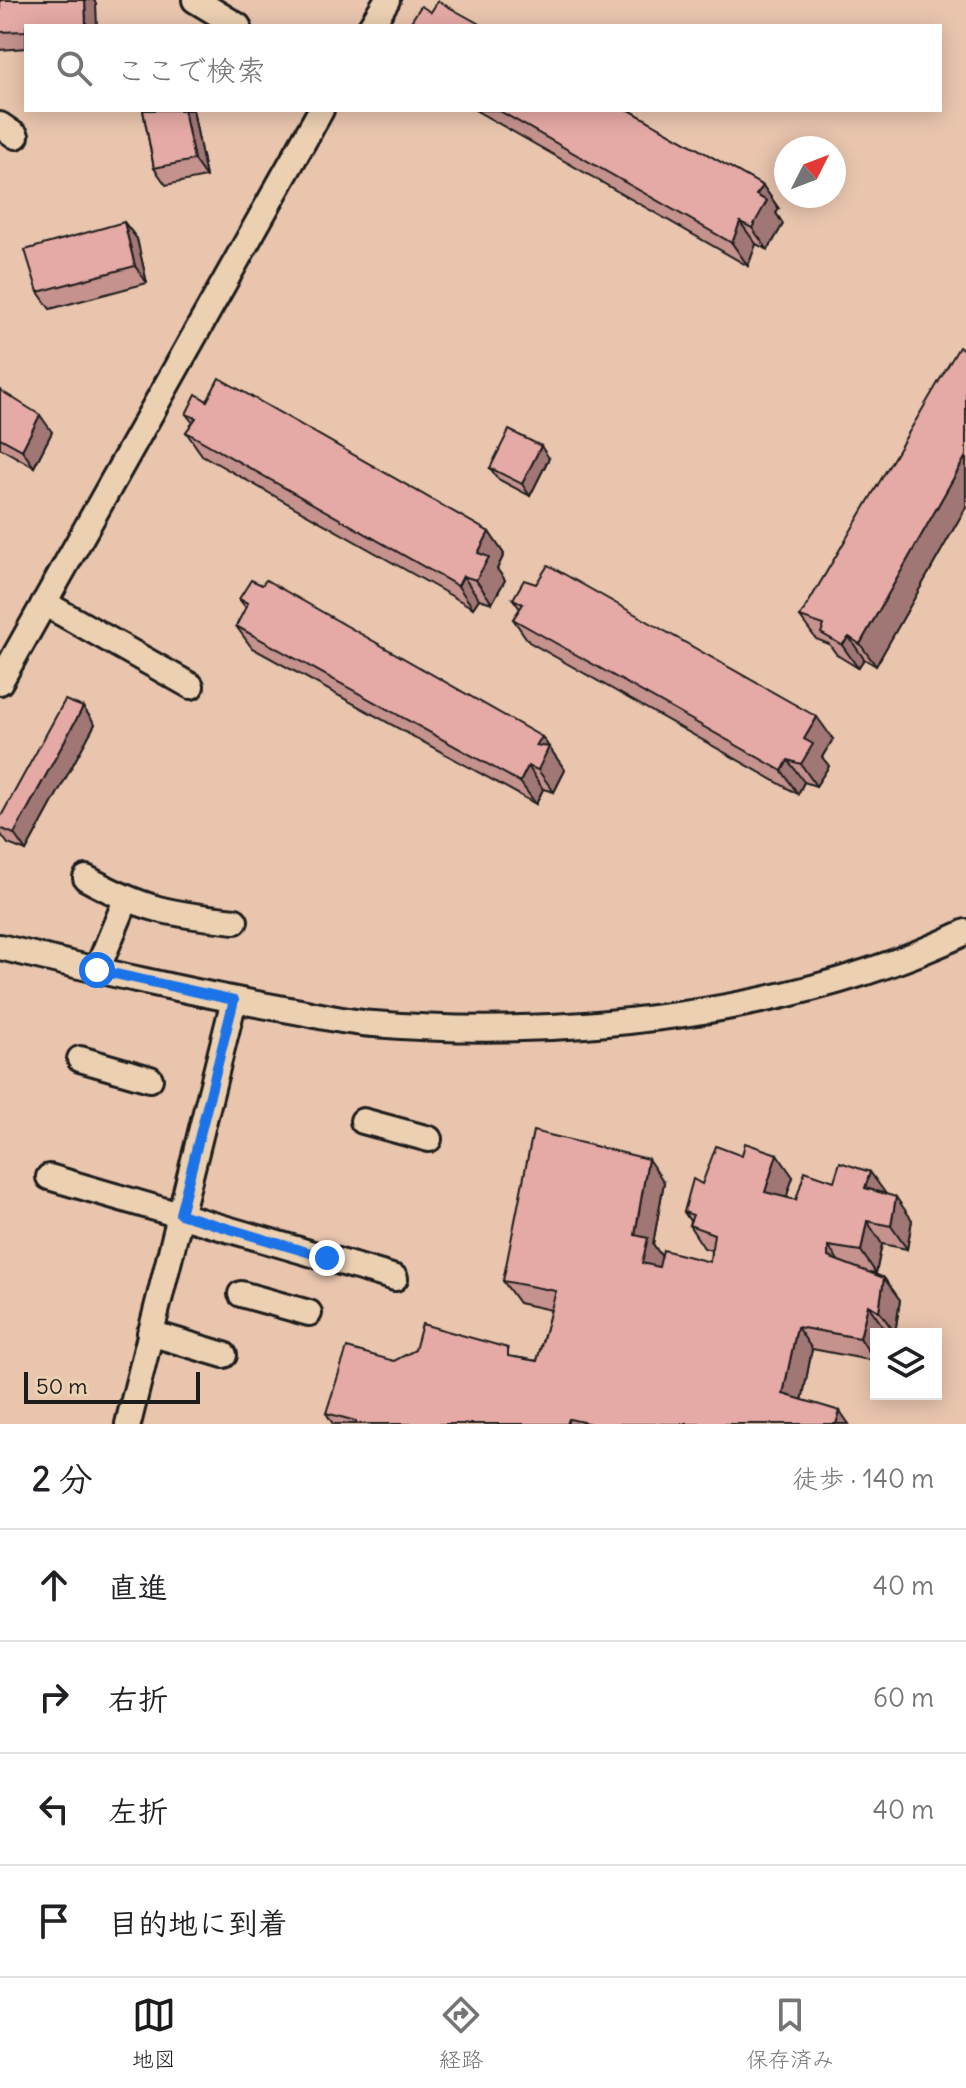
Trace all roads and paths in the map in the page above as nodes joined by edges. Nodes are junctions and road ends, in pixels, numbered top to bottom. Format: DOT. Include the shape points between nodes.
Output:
graph roads {
  1 [pos="195,0"];
  2 [pos="387,0"];
  3 [pos="235,24"];
  4 [pos="372,24"];
  5 [pos="320,112"];
  6 [pos="44,603"];
  7 [pos="0,682"];
  8 [pos="191,686"];
  9 [pos="86,878"];
  10 [pos="126,900"];
  11 [pos="235,921"];
  12 [pos="966,932"];
  13 [pos="0,947"];
  14 [pos="97,970"];
  15 [pos="234,1000"];
  16 [pos="80,1059"];
  17 [pos="150,1079"];
  18 [pos="363,1121"];
  19 [pos="429,1139"];
  20 [pos="49,1177"];
  21 [pos="180,1214"];
  22 [pos="395,1278"];
  23 [pos="241,1294"];
  24 [pos="309,1313"];
  25 [pos="150,1333"];
  26 [pos="224,1355"];
  27 [pos="128,1424"];
  1 -- 3 [label="street"];
  2 -- 4 [label="street"];
  5 -- 6 [label="street"];
  6 -- 7 [label="street"];
  6 -- 8 [label="street"];
  9 -- 10 [label="street"];
  10 -- 11 [label="street" via="166,914"];
  10 -- 14 [label="street"];
  12 -- 15 [label="street" via="835,980 690,1016 513,1029 387,1025"];
  13 -- 14 [label="street"];
  14 -- 15 [label="street"];
  15 -- 21 [label="street"];
  16 -- 17 [label="street"];
  18 -- 19 [label="street"];
  20 -- 21 [label="street"];
  21 -- 22 [label="street"];
  21 -- 25 [label="street"];
  23 -- 24 [label="street"];
  25 -- 26 [label="street"];
  25 -- 27 [label="street"];
}
